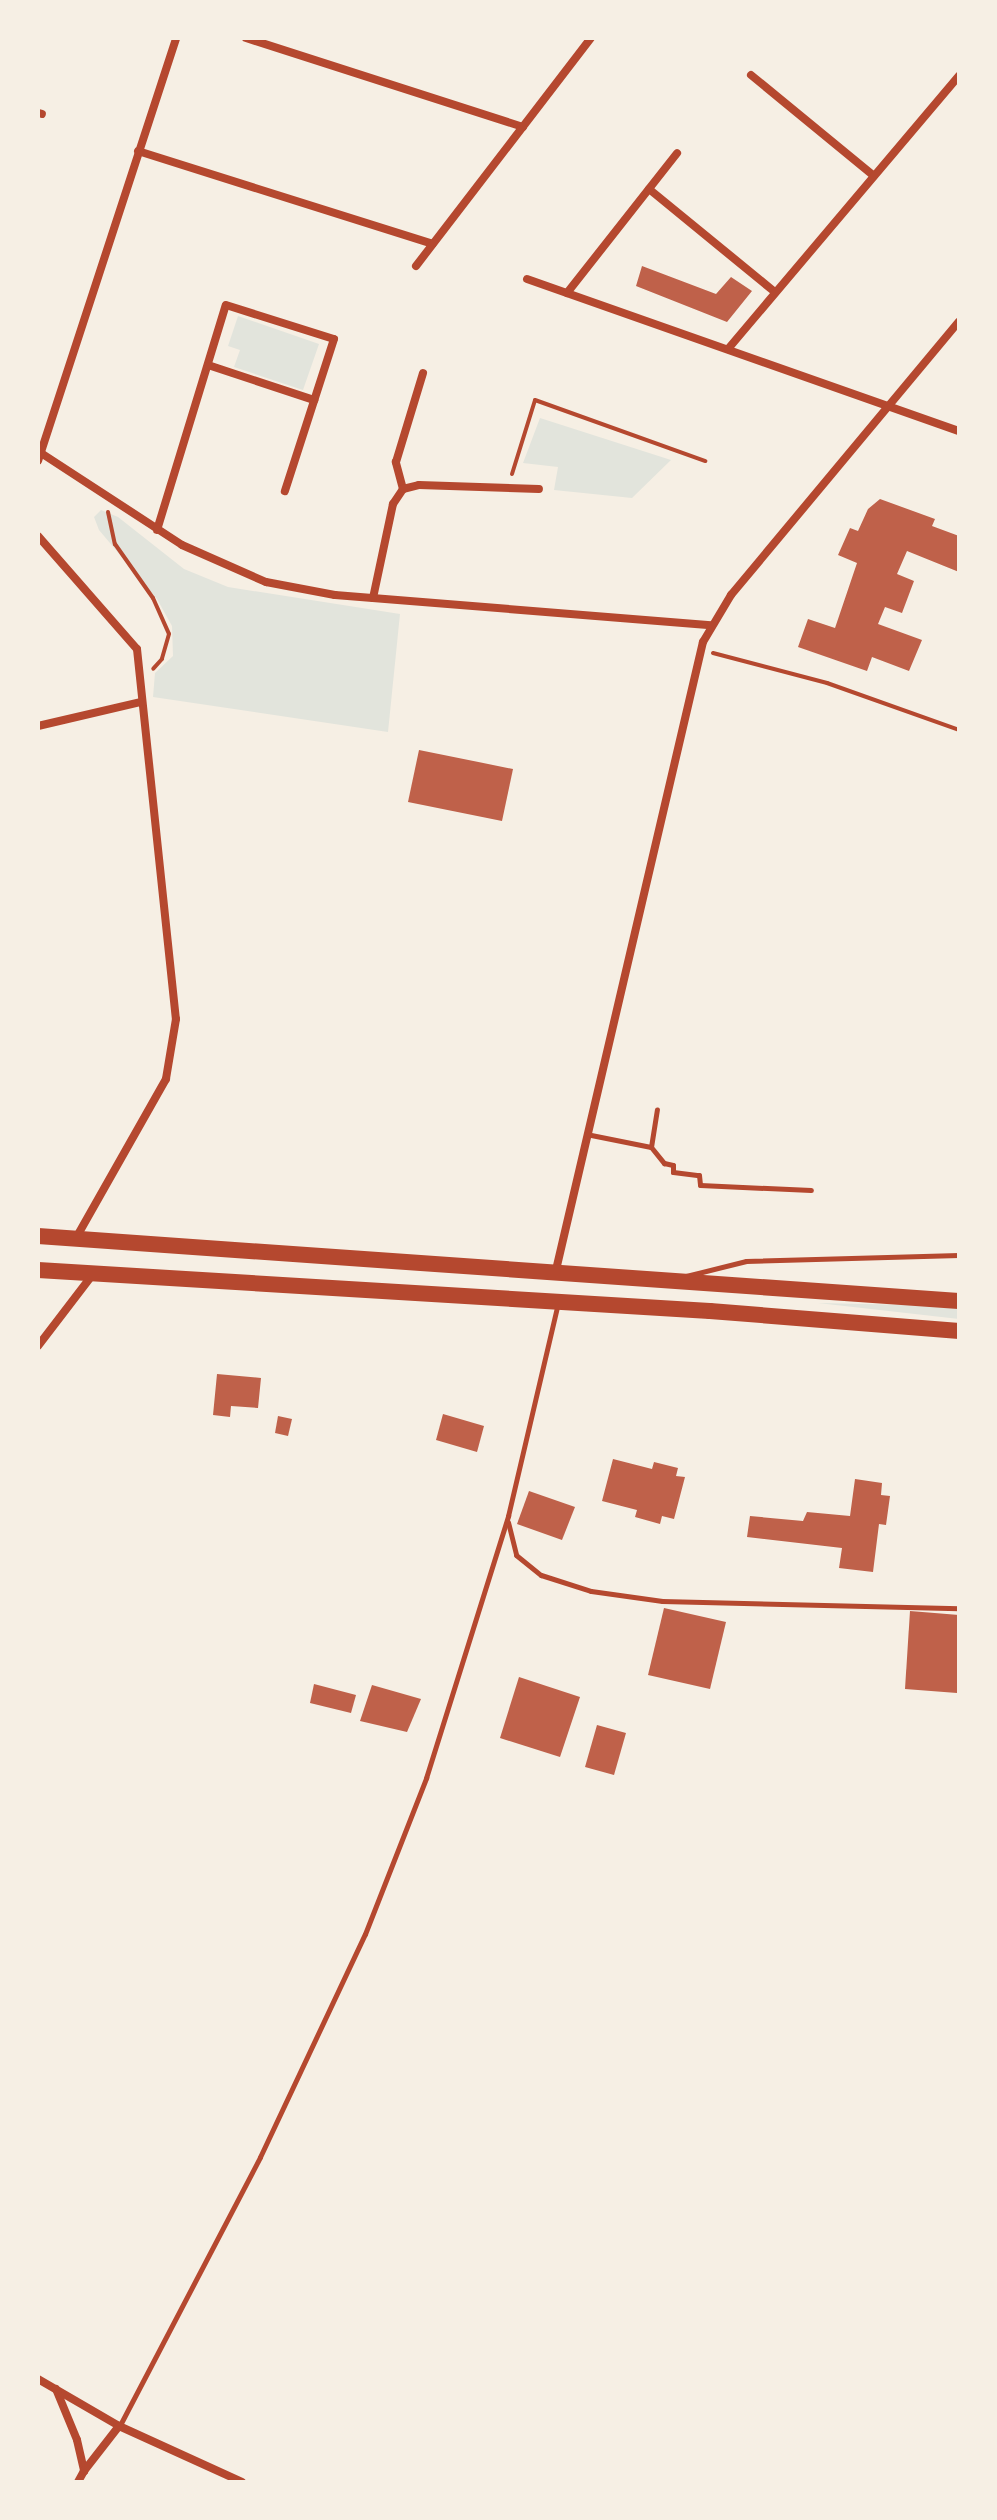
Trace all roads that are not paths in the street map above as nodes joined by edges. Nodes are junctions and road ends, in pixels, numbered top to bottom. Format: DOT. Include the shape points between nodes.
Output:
graph roads {
  1 [pos="176,38"];
  2 [pos="246,38"];
  3 [pos="591,38"];
  4 [pos="751,75"];
  5 [pos="959,76"];
  6 [pos="523,127"];
  7 [pos="138,151"];
  8 [pos="677,153"];
  9 [pos="874,176"];
  10 [pos="649,189"];
  11 [pos="433,244"];
  12 [pos="416,266"];
  13 [pos="527,279"];
  14 [pos="775,292"];
  15 [pos="567,293"];
  16 [pos="959,321"];
  17 [pos="728,349"];
  18 [pos="208,365"];
  19 [pos="423,373"];
  20 [pos="314,400"];
  21 [pos="888,405"];
  22 [pos="959,431"];
  23 [pos="40,457"];
  24 [pos="403,489"];
  25 [pos="539,489"];
  26 [pos="285,491"];
  27 [pos="157,530"];
  28 [pos="38,536"];
  29 [pos="373,598"];
  30 [pos="711,625"];
  31 [pos="141,702"];
  32 [pos="38,726"];
  33 [pos="657,1109"];
  34 [pos="591,1135"];
  35 [pos="651,1147"];
  36 [pos="811,1190"];
  37 [pos="38,1236"];
  38 [pos="76,1238"];
  39 [pos="959,1255"];
  40 [pos="38,1270"];
  41 [pos="556,1270"];
  42 [pos="93,1274"];
  43 [pos="678,1279"];
  44 [pos="558,1301"];
  45 [pos="959,1301"];
  46 [pos="959,1331"];
  47 [pos="38,1346"];
  48 [pos="508,1516"];
  49 [pos="959,1608"];
  50 [pos="38,2379"];
  51 [pos="55,2388"];
  52 [pos="119,2426"];
  53 [pos="84,2471"];
  54 [pos="78,2482"];
  55 [pos="242,2482"];
  1 -- 7 [label="street"];
  2 -- 6 [label="street"];
  3 -- 6 [label="street"];
  4 -- 9 [label="street"];
  5 -- 9 [label="street"];
  6 -- 11 [label="street"];
  7 -- 11 [label="street"];
  7 -- 23 [label="street"];
  8 -- 10 [label="street"];
  9 -- 14 [label="street"];
  10 -- 14 [label="street"];
  10 -- 15 [label="street"];
  11 -- 12 [label="street"];
  13 -- 15 [label="street"];
  14 -- 17 [label="street"];
  15 -- 17 [label="street"];
  16 -- 21 [label="street"];
  17 -- 21 [label="street"];
  18 -- 20 [label="street"];
  18 -- 20 [label="street" via="226,305 334,339"];
  18 -- 27 [label="street"];
  19 -- 24 [label="street" via="396,462"];
  20 -- 26 [label="street"];
  21 -- 22 [label="street"];
  21 -- 30 [label="street"];
  23 -- 27 [label="street"];
  24 -- 25 [label="street"];
  24 -- 29 [label="street" via="393,504"];
  27 -- 29 [label="street" via="208,560 266,582"];
  28 -- 31 [label="street" via="137,649"];
  29 -- 30 [label="street"];
  30 -- 34 [label="street" via="699,656"];
  31 -- 32 [label="street"];
  31 -- 38 [label="street" via="176,1019 166,1079"];
  33 -- 35 [label="lane"];
  34 -- 35 [label="lane"];
  34 -- 41 [label="street"];
  35 -- 36 [label="lane" via="664,1163 673,1165 673,1172 699,1175 700,1185"];
  37 -- 38 [label="main road"];
  38 -- 41 [label="main road"];
  39 -- 43 [label="lane" via="746,1261"];
  40 -- 42 [label="main road"];
  41 -- 43 [label="main road"];
  42 -- 44 [label="main road"];
  42 -- 47 [label="street"];
  43 -- 45 [label="main road"];
  44 -- 46 [label="main road"];
  44 -- 48 [label="lane"];
  48 -- 49 [label="lane" via="516,1555 541,1575 591,1591 662,1601"];
  48 -- 52 [label="lane" via="426,1778 365,1934 260,2157"];
  50 -- 51 [label="street"];
  51 -- 52 [label="street"];
  51 -- 53 [label="street" via="70,2415"];
  52 -- 53 [label="street"];
  52 -- 55 [label="street"];
  53 -- 54 [label="street"];
}
